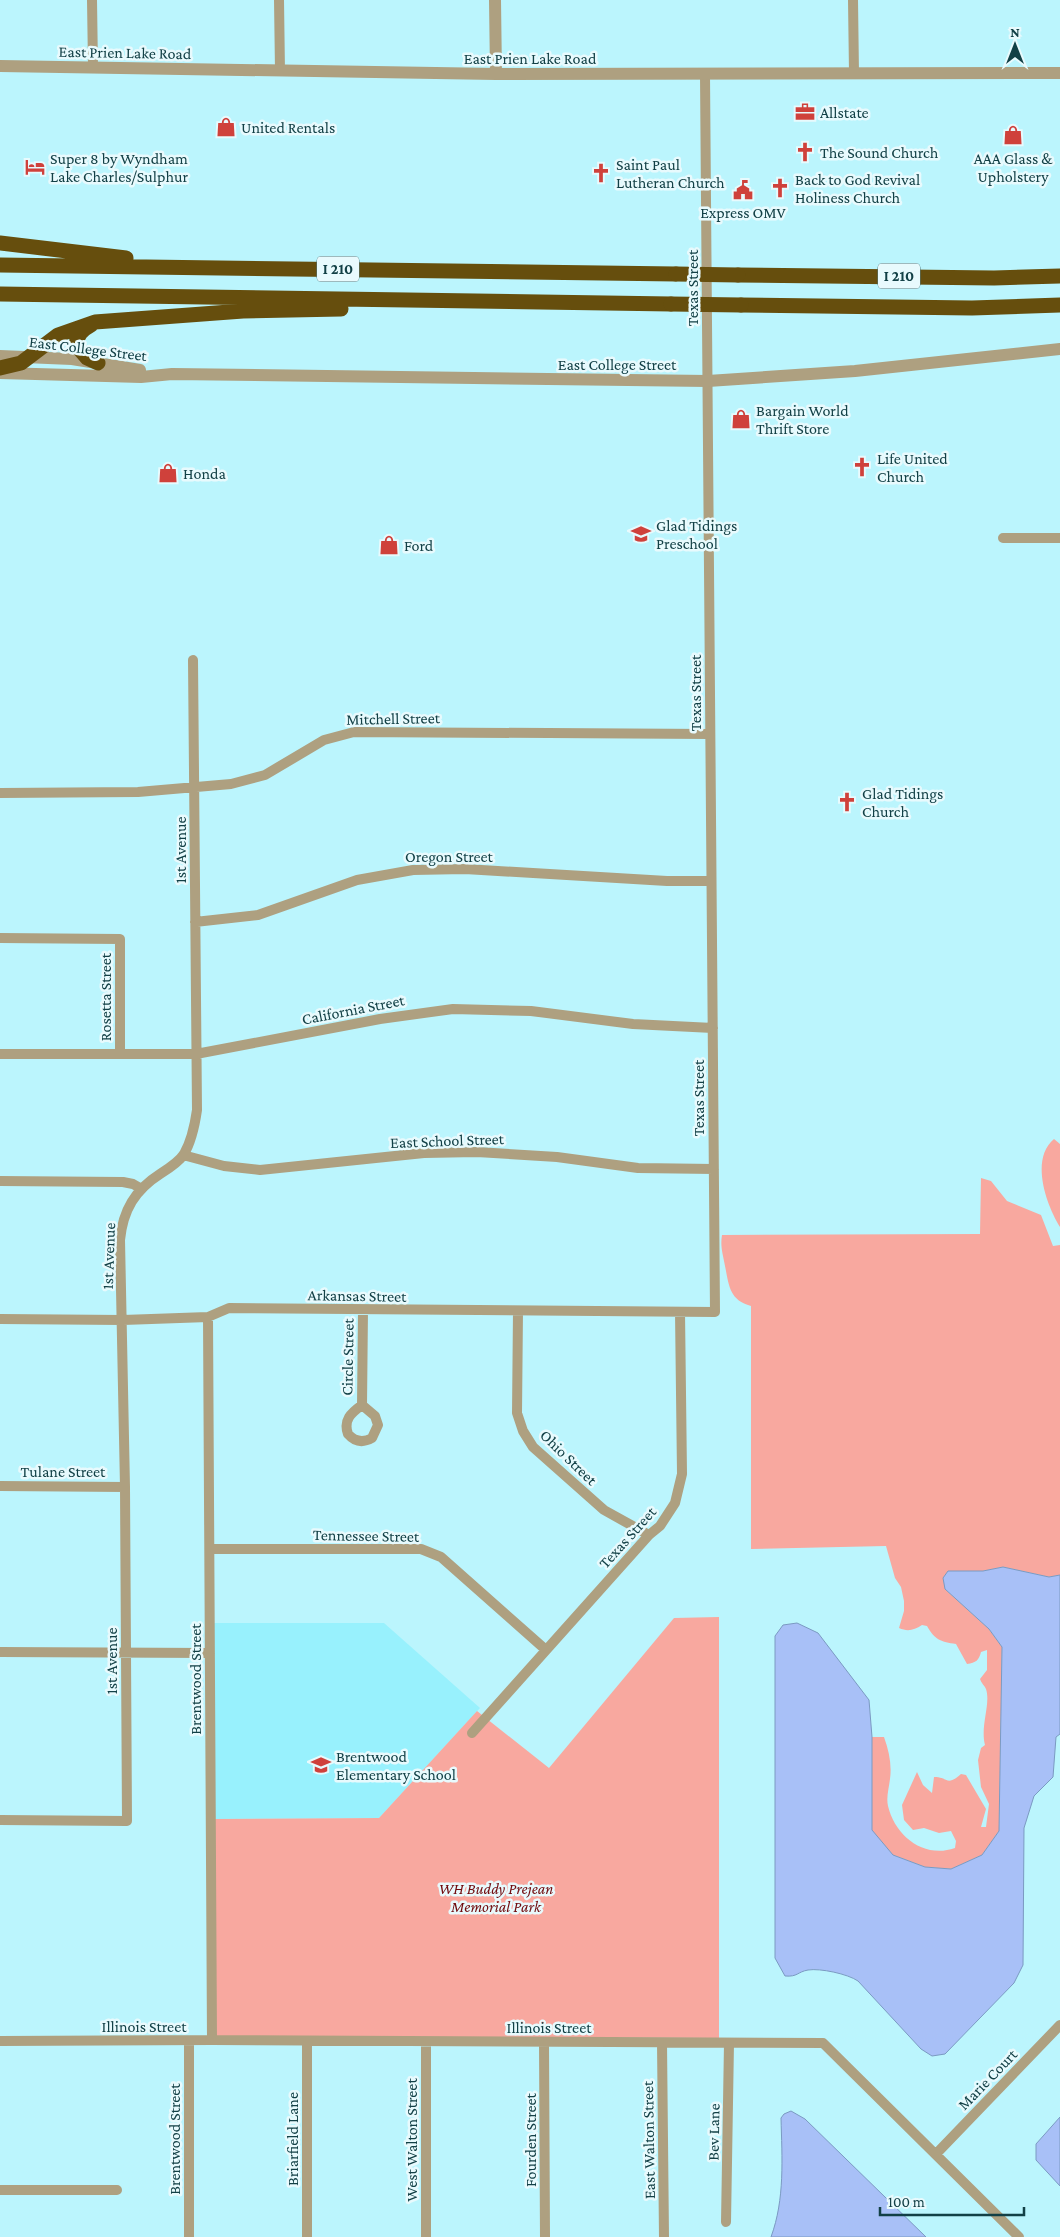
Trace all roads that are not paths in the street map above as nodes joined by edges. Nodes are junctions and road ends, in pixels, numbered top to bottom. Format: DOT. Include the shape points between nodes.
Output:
graph roads {
  1 [pos="92,0"];
  2 [pos="280,0"];
  3 [pos="495,0"];
  4 [pos="854,0"];
  5 [pos="0,66"];
  6 [pos="93,67"];
  7 [pos="280,71"];
  8 [pos="854,73"];
  9 [pos="1060,73"];
  10 [pos="496,74"];
  11 [pos="705,75"];
  12 [pos="0,244"];
  13 [pos="0,265"];
  14 [pos="217,267"];
  15 [pos="1060,276"];
  16 [pos="0,294"];
  17 [pos="466,300"];
  18 [pos="1060,305"];
  19 [pos="95,322"];
  20 [pos="1060,349"];
  21 [pos="0,356"];
  22 [pos="30,356"];
  23 [pos="98,364"];
  24 [pos="0,368"];
  25 [pos="0,373"];
  26 [pos="172,374"];
  27 [pos="708,381"];
  28 [pos="1003,538"];
  29 [pos="1060,538"];
  30 [pos="193,660"];
  31 [pos="710,734"];
  32 [pos="194,788"];
  33 [pos="0,793"];
  34 [pos="711,881"];
  35 [pos="195,922"];
  36 [pos="0,938"];
  37 [pos="713,1028"];
  38 [pos="0,1054"];
  39 [pos="120,1054"];
  40 [pos="196,1054"];
  41 [pos="183,1155"];
  42 [pos="714,1169"];
  43 [pos="0,1181"];
  44 [pos="140,1188"];
  45 [pos="363,1310"];
  46 [pos="518,1312"];
  47 [pos="680,1312"];
  48 [pos="715,1312"];
  49 [pos="208,1317"];
  50 [pos="0,1319"];
  51 [pos="123,1320"];
  52 [pos="362,1405"];
  53 [pos="0,1486"];
  54 [pos="125,1487"];
  55 [pos="649,1535"];
  56 [pos="210,1549"];
  57 [pos="546,1650"];
  58 [pos="0,1652"];
  59 [pos="126,1653"];
  60 [pos="210,1653"];
  61 [pos="472,1733"];
  62 [pos="0,1820"];
  63 [pos="1060,2025"];
  64 [pos="212,2040"];
  65 [pos="0,2041"];
  66 [pos="189,2041"];
  67 [pos="307,2041"];
  68 [pos="426,2042"];
  69 [pos="544,2042"];
  70 [pos="662,2043"];
  71 [pos="729,2043"];
  72 [pos="936,2154"];
  73 [pos="0,2190"];
  74 [pos="117,2190"];
  75 [pos="726,2222"];
  76 [pos="188,2237"];
  77 [pos="307,2237"];
  78 [pos="426,2237"];
  79 [pos="545,2237"];
  80 [pos="664,2237"];
  81 [pos="1019,2237"];
  1 -- 6 [label="street"];
  2 -- 7 [label="street"];
  3 -- 10 [label="street"];
  4 -- 8 [label="street"];
  5 -- 6 [label="street, East Prien Lake Road"];
  6 -- 7 [label="street, East Prien Lake Road"];
  7 -- 10 [label="street, East Prien Lake Road"];
  8 -- 9 [label="street, East Prien Lake Road"];
  8 -- 11 [label="street, East Prien Lake Road"];
  10 -- 11 [label="street, East Prien Lake Road"];
  11 -- 27 [label="street, Texas Street"];
  12 -- 14 [label="highway"];
  13 -- 14 [label="highway, I 210"];
  14 -- 15 [label="highway, I 210, bridge" via="994,278"];
  16 -- 17 [label="highway, I 210"];
  17 -- 18 [label="highway, I 210, bridge" via="972,308"];
  17 -- 19 [label="highway" via="387,308 243,311"];
  19 -- 22 [label="highway" via="58,336"];
  19 -- 23 [label="highway" via="83,330 76,346"];
  20 -- 27 [label="street, East College Street" via="855,371"];
  21 -- 22 [label="street, East College Street"];
  22 -- 23 [label="street, East College Street"];
  22 -- 24 [label="highway" via="20,363"];
  23 -- 26 [label="street, East College Street"];
  25 -- 26 [label="street, East College Street" via="142,377"];
  26 -- 27 [label="street, East College Street"];
  27 -- 31 [label="street, Texas Street"];
  28 -- 29 [label="street"];
  30 -- 32 [label="street, 1st Avenue"];
  31 -- 32 [label="street, Mitchell Street" via="354,732 324,740 256,779"];
  31 -- 34 [label="street, Texas Street"];
  32 -- 33 [label="street, Mitchell Street" via="123,793"];
  32 -- 35 [label="street, 1st Avenue"];
  34 -- 35 [label="street, Oregon Street" via="465,869 413,870 357,880 258,915"];
  34 -- 37 [label="street, Texas Street"];
  35 -- 40 [label="street, 1st Avenue"];
  36 -- 39 [label="street, Rosetta Street" via="120,939"];
  37 -- 40 [label="street, California Street" via="632,1024 532,1010 453,1009 380,1019"];
  37 -- 42 [label="street, Texas Street"];
  38 -- 39 [label="street, California Street"];
  39 -- 40 [label="street, California Street"];
  40 -- 41 [label="street, 1st Avenue" via="196,1114"];
  41 -- 42 [label="street, East School Street" via="224,1166 260,1170 424,1153 477,1152 557,1157 638,1168"];
  41 -- 44 [label="street, 1st Avenue"];
  42 -- 48 [label="street, Texas Street"];
  43 -- 44 [label="street" via="123,1182"];
  44 -- 51 [label="street, 1st Avenue" via="127,1207 121,1229"];
  45 -- 46 [label="street, Arkansas Street"];
  45 -- 49 [label="street, Arkansas Street" via="229,1308"];
  45 -- 52 [label="street, Circle Street"];
  46 -- 47 [label="street, Arkansas Street"];
  46 -- 55 [label="street, Ohio Street" via="517,1413 523,1431 533,1447 604,1510"];
  47 -- 48 [label="street, Arkansas Street"];
  47 -- 55 [label="street, Texas Street" via="681,1481 668,1515"];
  49 -- 51 [label="street, Arkansas Street"];
  49 -- 56 [label="street, Brentwood Street"];
  50 -- 51 [label="street, Arkansas Street"];
  51 -- 54 [label="street, 1st Avenue"];
  53 -- 54 [label="street, Tulane Street"];
  54 -- 59 [label="street, 1st Avenue"];
  55 -- 57 [label="street, Texas Street"];
  56 -- 57 [label="street, Tennessee Street" via="410,1549 430,1552 441,1557"];
  56 -- 60 [label="street, Brentwood Street"];
  57 -- 61 [label="street, Texas Street"];
  58 -- 59 [label="street"];
  59 -- 60 [label="street"];
  59 -- 62 [label="street, 1st Avenue" via="127,1821"];
  60 -- 64 [label="street, Brentwood Street"];
  63 -- 72 [label="street, Marie Court"];
  64 -- 66 [label="street, Illinois Street"];
  64 -- 67 [label="street, Illinois Street"];
  65 -- 66 [label="street, Illinois Street"];
  66 -- 76 [label="street, Brentwood Street"];
  67 -- 68 [label="street, Illinois Street"];
  67 -- 77 [label="street, Briarfield Lane"];
  68 -- 69 [label="street, Illinois Street"];
  68 -- 78 [label="street, West Walton Street"];
  69 -- 70 [label="street, Illinois Street"];
  69 -- 79 [label="street, Fourden Street"];
  70 -- 71 [label="street, Illinois Street"];
  70 -- 80 [label="street, East Walton Street"];
  71 -- 72 [label="street, Illinois Street" via="823,2043"];
  71 -- 75 [label="street, Bev Lane"];
  72 -- 81 [label="street, Illinois Street"];
  73 -- 74 [label="street"];
}
